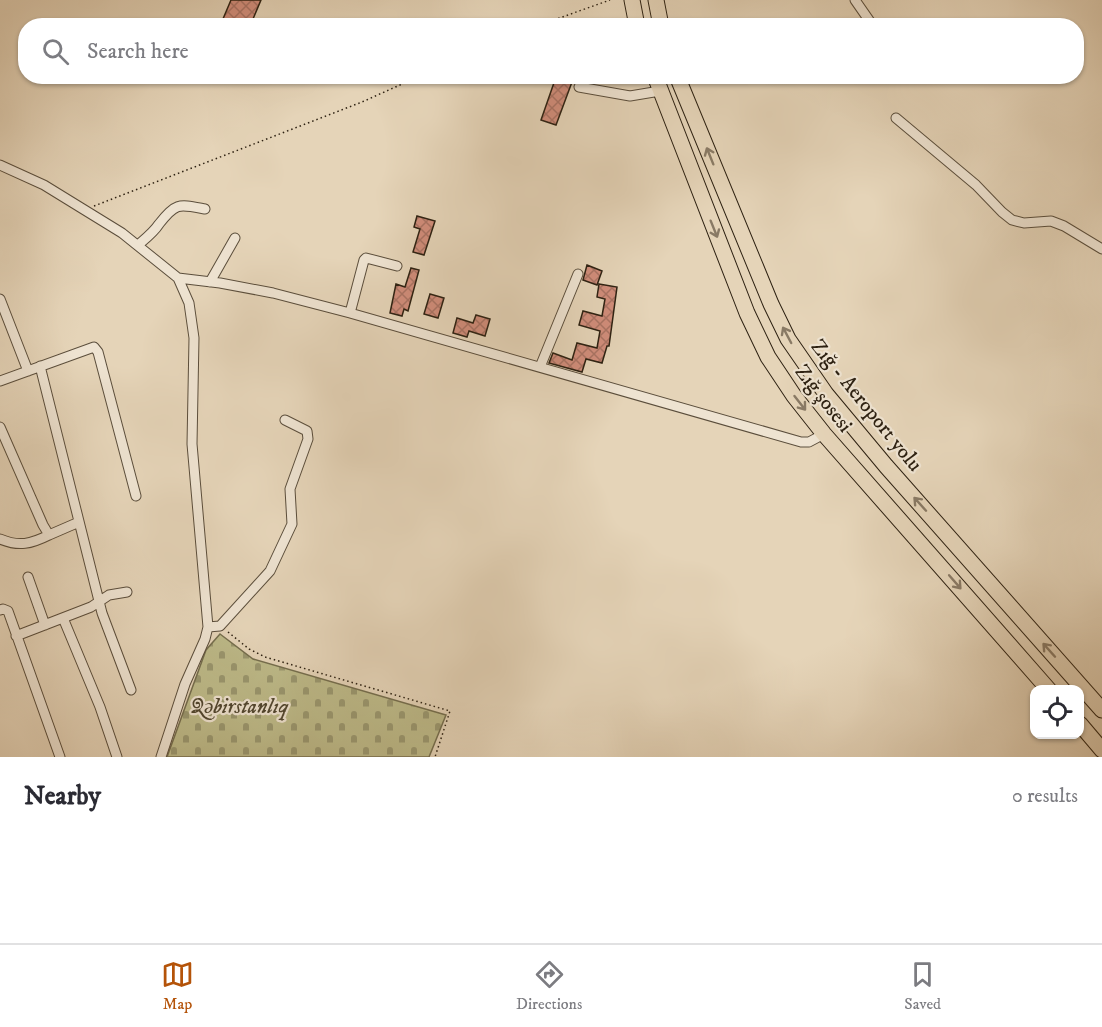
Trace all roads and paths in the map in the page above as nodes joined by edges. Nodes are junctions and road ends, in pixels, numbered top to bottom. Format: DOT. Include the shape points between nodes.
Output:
graph roads {
  1 [pos="610,0"];
  2 [pos="632,0"];
  3 [pos="656,0"];
  4 [pos="855,0"];
  5 [pos="559,18"];
  6 [pos="635,18"];
  7 [pos="659,18"];
  8 [pos="868,18"];
  9 [pos="402,84"];
  10 [pos="657,84"];
  11 [pos="680,84"];
  12 [pos="579,87"];
  13 [pos="896,118"];
  14 [pos="0,165"];
  15 [pos="205,209"];
  16 [pos="84,210"];
  17 [pos="235,238"];
  18 [pos="138,245"];
  19 [pos="1102,249"];
  20 [pos="396,266"];
  21 [pos="579,274"];
  22 [pos="178,278"];
  23 [pos="210,282"];
  24 [pos="0,299"];
  25 [pos="350,313"];
  26 [pos="4,320"];
  27 [pos="40,366"];
  28 [pos="540,367"];
  29 [pos="28,371"];
  30 [pos="0,381"];
  31 [pos="285,420"];
  32 [pos="0,426"];
  33 [pos="824,434"];
  34 [pos="136,496"];
  35 [pos="79,522"];
  36 [pos="49,535"];
  37 [pos="0,539"];
  38 [pos="28,577"];
  39 [pos="127,592"];
  40 [pos="100,602"];
  41 [pos="0,610"];
  42 [pos="63,618"];
  43 [pos="45,625"];
  44 [pos="220,626"];
  45 [pos="208,627"];
  46 [pos="16,636"];
  47 [pos="1046,685"];
  48 [pos="131,690"];
  49 [pos="1100,705"];
  50 [pos="1084,729"];
  51 [pos="1102,750"];
  52 [pos="60,757"];
  53 [pos="117,757"];
  54 [pos="161,757"];
  55 [pos="435,757"];
  1 -- 5 [label="path"];
  2 -- 6 [label="highway"];
  3 -- 7 [label="highway"];
  4 -- 8 [label="street"];
  9 -- 16 [label="path"];
  10 -- 12 [label="street" via="636,97"];
  10 -- 33 [label="highway, Zığ şosesi, one-way" via="747,313 768,357"];
  49 -- 11 [label="highway, Zığ - Aeroport yolu, one-way" via="886,466 802,361 771,304"];
  13 -- 19 [label="street" via="1011,219 1024,223 1051,221"];
  14 -- 16 [label="street" via="44,185"];
  15 -- 18 [label="street" via="184,205 173,208"];
  16 -- 18 [label="street"];
  17 -- 23 [label="street"];
  18 -- 22 [label="street"];
  20 -- 25 [label="street" via="364,260"];
  21 -- 28 [label="street"];
  22 -- 23 [label="street"];
  22 -- 45 [label="street" via="189,303 194,338 192,444"];
  23 -- 25 [label="street"];
  24 -- 26 [label="street"];
  25 -- 28 [label="street"];
  26 -- 29 [label="street"];
  27 -- 29 [label="street"];
  27 -- 34 [label="street" via="94,347 98,352"];
  27 -- 35 [label="street"];
  28 -- 33 [label="street" via="801,442"];
  29 -- 30 [label="street"];
  31 -- 44 [label="street" via="307,431 308,439 290,489 292,524 270,571"];
  32 -- 36 [label="street"];
  33 -- 47 [label="highway, Zığ şosesi, one-way"];
  35 -- 36 [label="street"];
  35 -- 40 [label="street"];
  36 -- 37 [label="street" via="26,545"];
  38 -- 43 [label="street"];
  39 -- 40 [label="street" via="109,595"];
  40 -- 42 [label="street"];
  40 -- 48 [label="street"];
  41 -- 46 [label="street" via="8,611"];
  42 -- 43 [label="street"];
  42 -- 53 [label="street"];
  43 -- 46 [label="street"];
  44 -- 45 [label="street"];
  44 -- 55 [label="path" via="265,657 450,711"];
  45 -- 54 [label="street"];
  46 -- 52 [label="street"];
  50 -- 51 [label="highway"];
}
